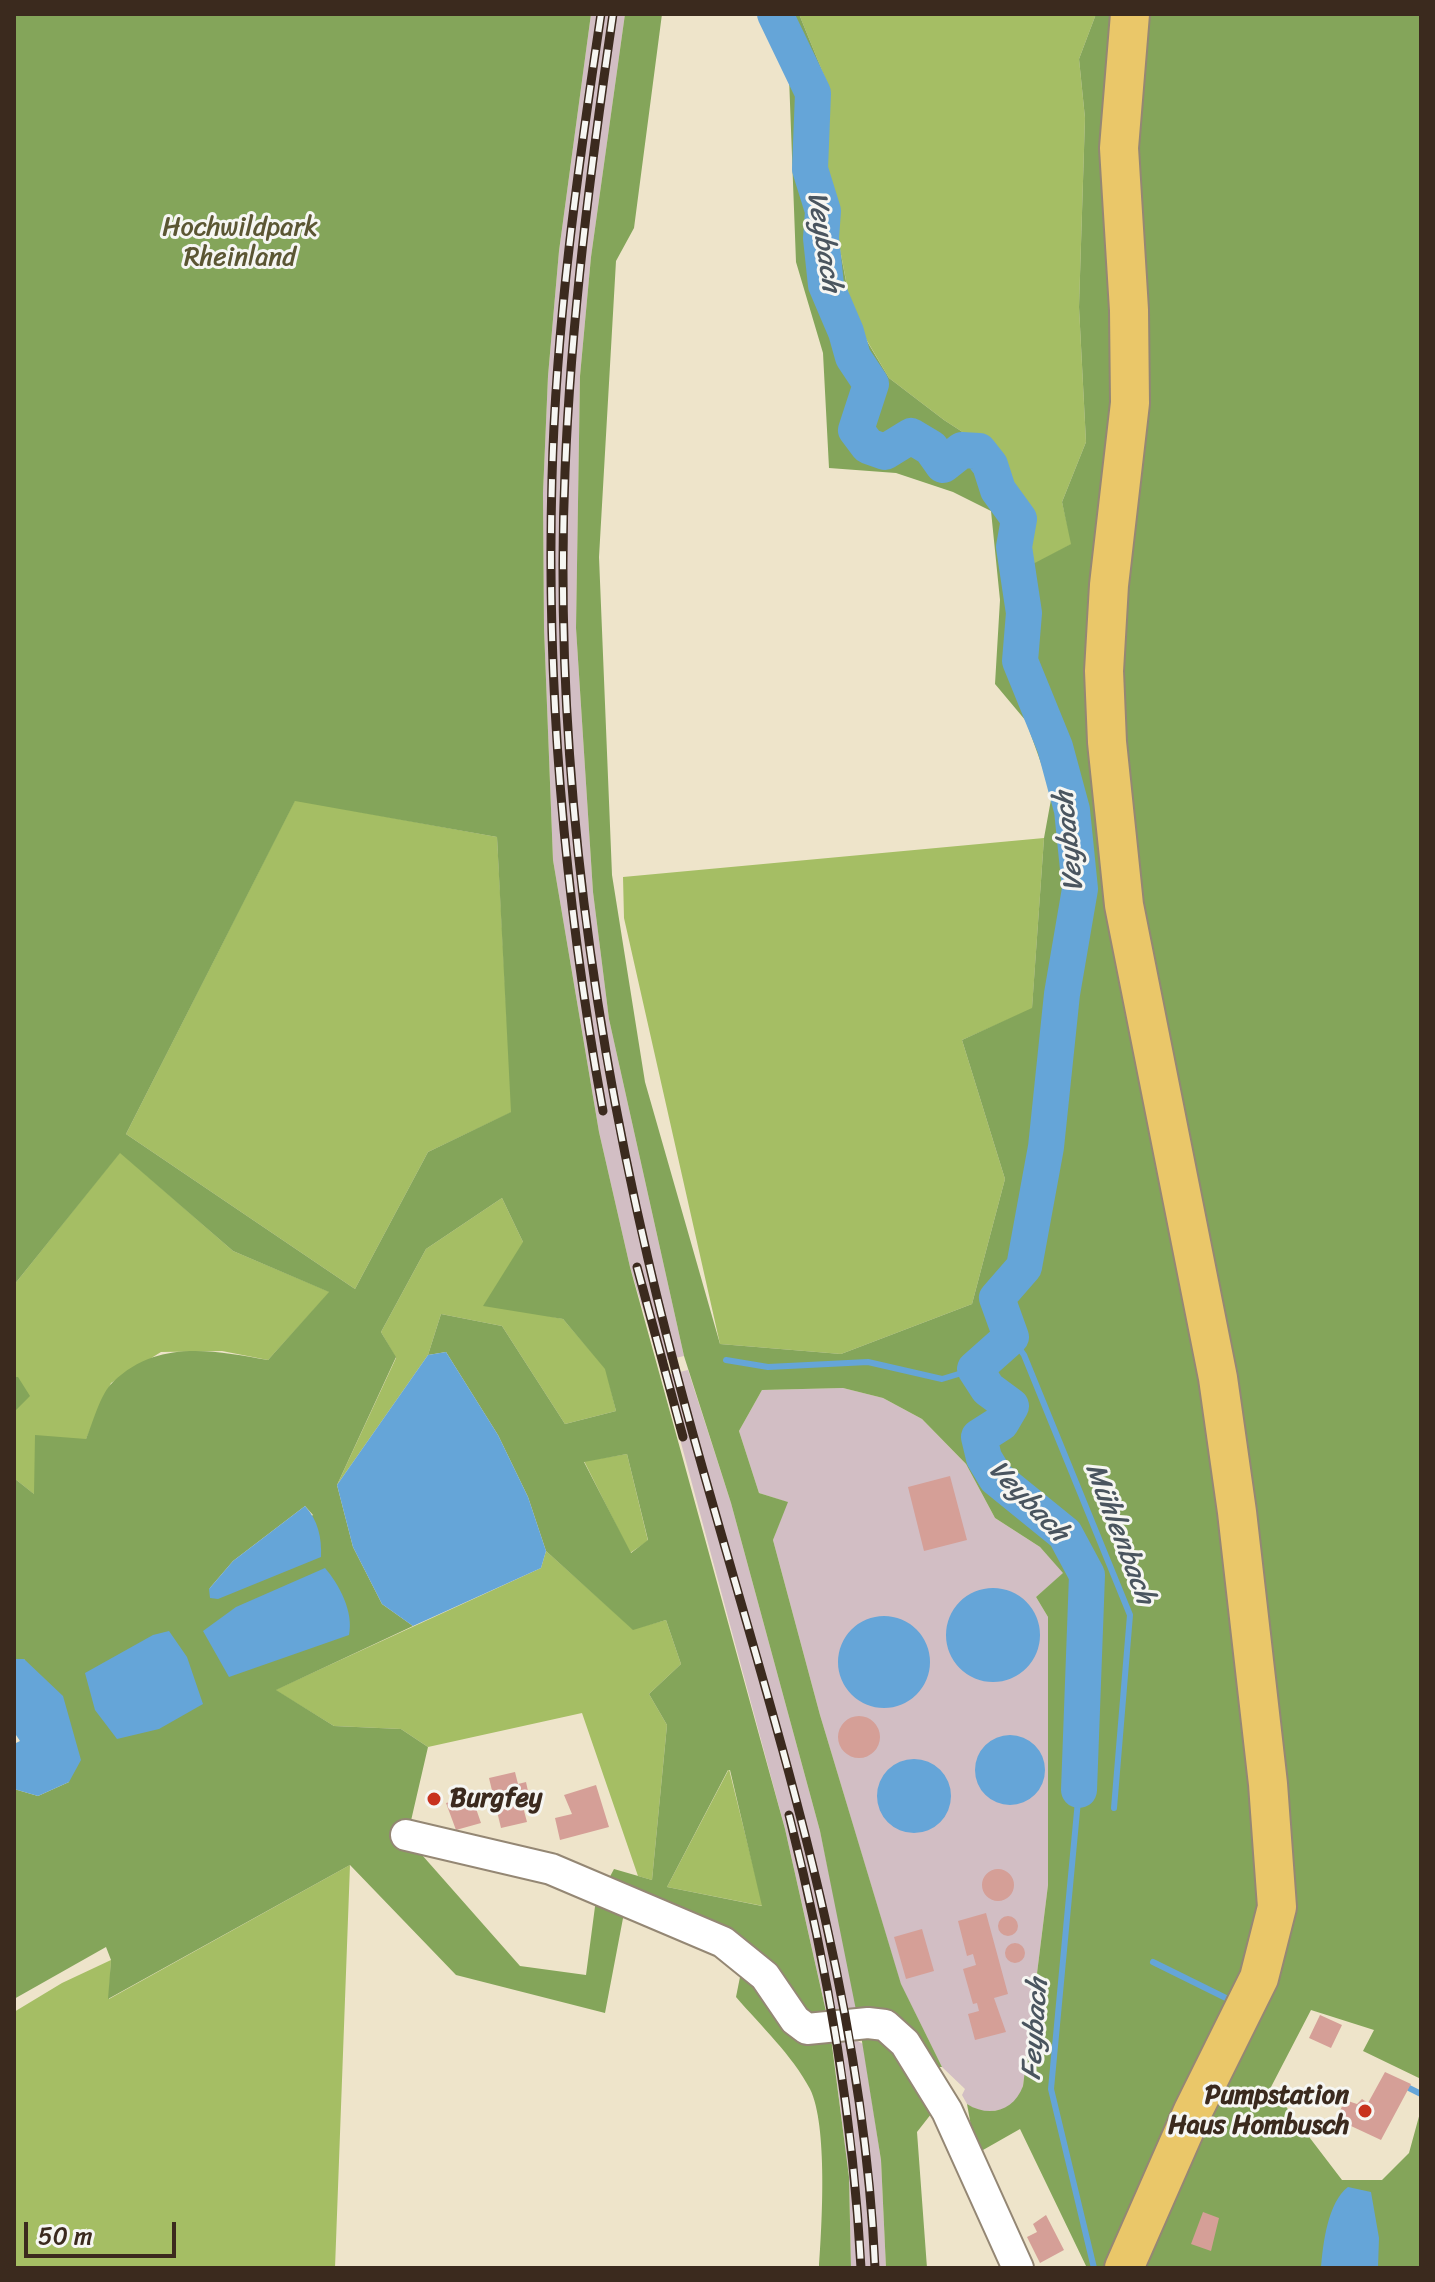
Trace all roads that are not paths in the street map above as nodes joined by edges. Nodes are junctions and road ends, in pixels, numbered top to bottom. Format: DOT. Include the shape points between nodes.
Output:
graph roads {
  1 [pos="1130,14"];
  2 [pos="406,1835"];
  3 [pos="1018,2268"];
  4 [pos="1124,2268"];
  1 -- 4 [label="main road" via="1119,148 1130,403 1109,585 1104,671 1108,756 1124,905 1218,1378 1270,1799 1277,1907 1259,1978"];
  2 -- 3 [label="street" via="551,1869 723,1942 765,1976 807,2029 885,2025 905,2043 947,2111"];
}
